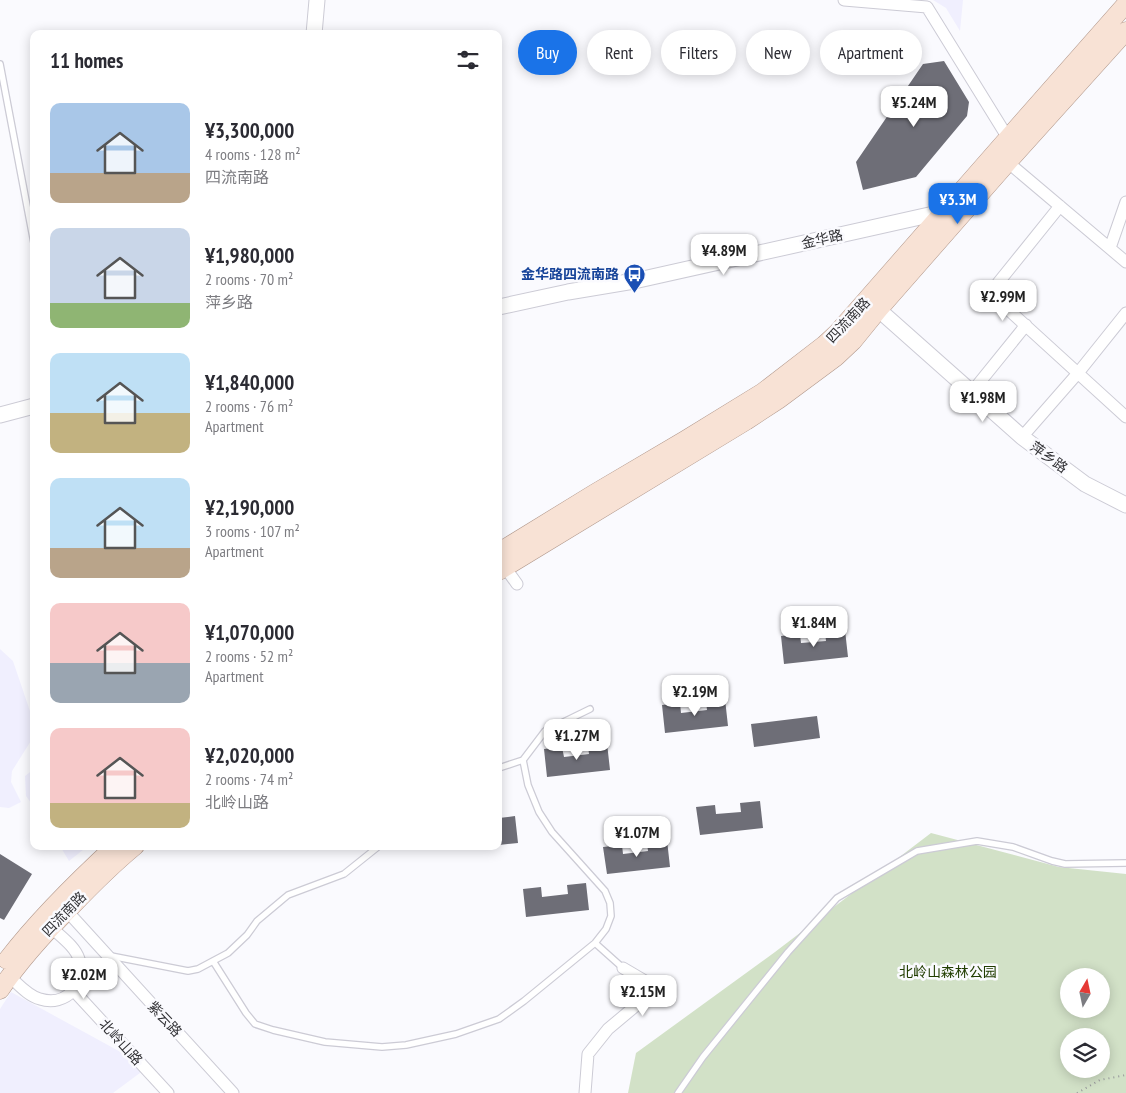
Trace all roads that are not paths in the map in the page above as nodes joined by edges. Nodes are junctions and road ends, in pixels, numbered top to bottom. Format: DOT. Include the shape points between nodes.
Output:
graph roads {
  1 [pos="317,0"];
  2 [pos="844,0"];
  3 [pos="1126,4"];
  4 [pos="314,30"];
  5 [pos="1126,31"];
  6 [pos="0,64"];
  7 [pos="1008,138"];
  8 [pos="1001,157"];
  9 [pos="1126,202"];
  10 [pos="1060,206"];
  11 [pos="969,207"];
  12 [pos="942,212"];
  13 [pos="30,222"];
  14 [pos="1110,248"];
  15 [pos="1126,262"];
  16 [pos="873,304"];
  17 [pos="502,305"];
  18 [pos="1126,313"];
  19 [pos="1026,325"];
  20 [pos="1078,373"];
  21 [pos="971,393"];
  22 [pos="30,407"];
  23 [pos="0,415"];
  24 [pos="1126,417"];
  25 [pos="1022,437"];
  26 [pos="1126,505"];
  27 [pos="502,561"];
  28 [pos="502,565"];
  29 [pos="517,584"];
  30 [pos="590,709"];
  31 [pos="523,760"];
  32 [pos="502,767"];
  33 [pos="112,850"];
  34 [pos="132,850"];
  35 [pos="374,850"];
  36 [pos="1126,863"];
  37 [pos="60,909"];
  38 [pos="51,927"];
  39 [pos="595,943"];
  40 [pos="106,955"];
  41 [pos="213,961"];
  42 [pos="623,968"];
  43 [pos="3,978"];
  44 [pos="74,991"];
  45 [pos="168,1093"];
  46 [pos="233,1093"];
  47 [pos="585,1093"];
  48 [pos="678,1093"];
  1 -- 4 [label="main road"];
  2 -- 7 [label="street" via="927,8"];
  3 -- 7 [label="main road, 四流南路"];
  5 -- 8 [label="main road, 四流南路"];
  6 -- 13 [label="lane"];
  7 -- 8 [label="main road, 四流南路"];
  8 -- 10 [label="street"];
  8 -- 11 [label="main road, 四流南路"];
  8 -- 12 [label="main road, 四流南路"];
  9 -- 14 [label="street"];
  10 -- 14 [label="street"];
  10 -- 19 [label="street" via="998,283 996,295"];
  11 -- 12 [label="main road, 金华路"];
  11 -- 16 [label="main road, 四流南路"];
  12 -- 16 [label="main road, 四流南路"];
  12 -- 17 [label="main road, 金华路" via="634,281"];
  14 -- 15 [label="street"];
  16 -- 21 [label="main road, 萍乡路"];
  16 -- 27 [label="main road, 四流南路" via="853,341 778,400"];
  18 -- 20 [label="street"];
  19 -- 20 [label="street"];
  19 -- 21 [label="street"];
  20 -- 24 [label="street"];
  20 -- 25 [label="street"];
  21 -- 25 [label="main road, 萍乡路"];
  22 -- 23 [label="main road"];
  25 -- 26 [label="main road, 萍乡路" via="1086,484"];
  28 -- 29 [label="street"];
  30 -- 31 [label="lane" via="545,731"];
  31 -- 32 [label="lane"];
  31 -- 39 [label="lane" via="528,785 539,812 552,832 605,890 611,916"];
  33 -- 37 [label="main road, 四流南路" via="80,878"];
  34 -- 37 [label="main road, 四流南路" via="88,890"];
  35 -- 41 [label="lane" via="344,874 288,895 257,921 228,953"];
  36 -- 48 [label="lane" via="1065,864 1013,847 977,840 917,851 837,898 788,952"];
  37 -- 38 [label="main road, 四流南路"];
  37 -- 40 [label="street, 紫云路"];
  37 -- 43 [label="main road, 四流南路" via="17,947"];
  38 -- 43 [label="main road, 四流南路"];
  38 -- 44 [label="street" via="73,948 79,959 81,973"];
  39 -- 41 [label="lane" via="499,1019 456,1034 382,1047 325,1042 255,1024"];
  39 -- 42 [label="lane"];
  40 -- 41 [label="lane" via="188,970"];
  40 -- 46 [label="street, 紫云路"];
  42 -- 47 [label="street" via="658,988 608,1029 588,1054"];
  43 -- 44 [label="street" via="40,1000 65,999"];
  44 -- 45 [label="street, 北岭山路"];
}
